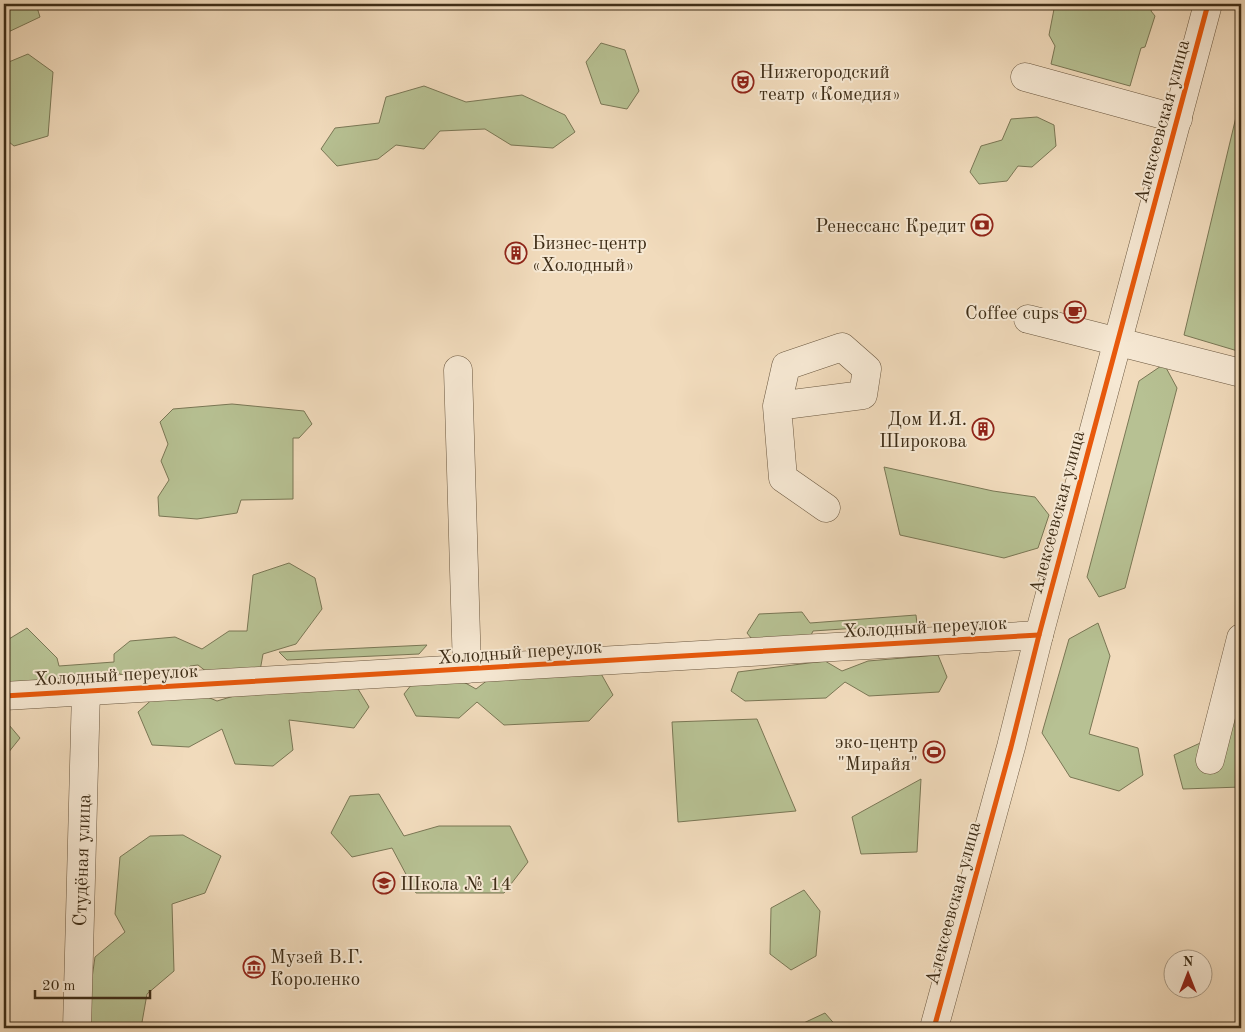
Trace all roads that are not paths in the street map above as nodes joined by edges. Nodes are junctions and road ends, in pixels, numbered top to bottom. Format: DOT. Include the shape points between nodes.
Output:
graph roads {
  1 [pos="1208,4"];
  2 [pos="1025,77"];
  3 [pos="1178,118"];
  4 [pos="1028,319"];
  5 [pos="1118,342"];
  6 [pos="458,370"];
  7 [pos="1241,373"];
  8 [pos="777,406"];
  9 [pos="826,508"];
  10 [pos="1039,634"];
  11 [pos="1241,638"];
  12 [pos="468,669"];
  13 [pos="86,691"];
  14 [pos="4,696"];
  15 [pos="1210,760"];
  16 [pos="77,1028"];
  17 [pos="934,1028"];
  1 -- 3 [label="street, Алексеевская улица"];
  2 -- 3 [label="street"];
  3 -- 5 [label="street, Алексеевская улица"];
  4 -- 5 [label="street"];
  5 -- 7 [label="street"];
  5 -- 10 [label="street, Алексеевская улица"];
  6 -- 12 [label="street"];
  8 -- 9 [label="street" via="783,478"];
  10 -- 12 [label="street, Холодный переулок"];
  10 -- 17 [label="street, Алексеевская улица"];
  11 -- 15 [label="street"];
  12 -- 13 [label="street, Холодный переулок"];
  13 -- 14 [label="street, Холодный переулок"];
  13 -- 16 [label="street, Студёная улица"];
}
